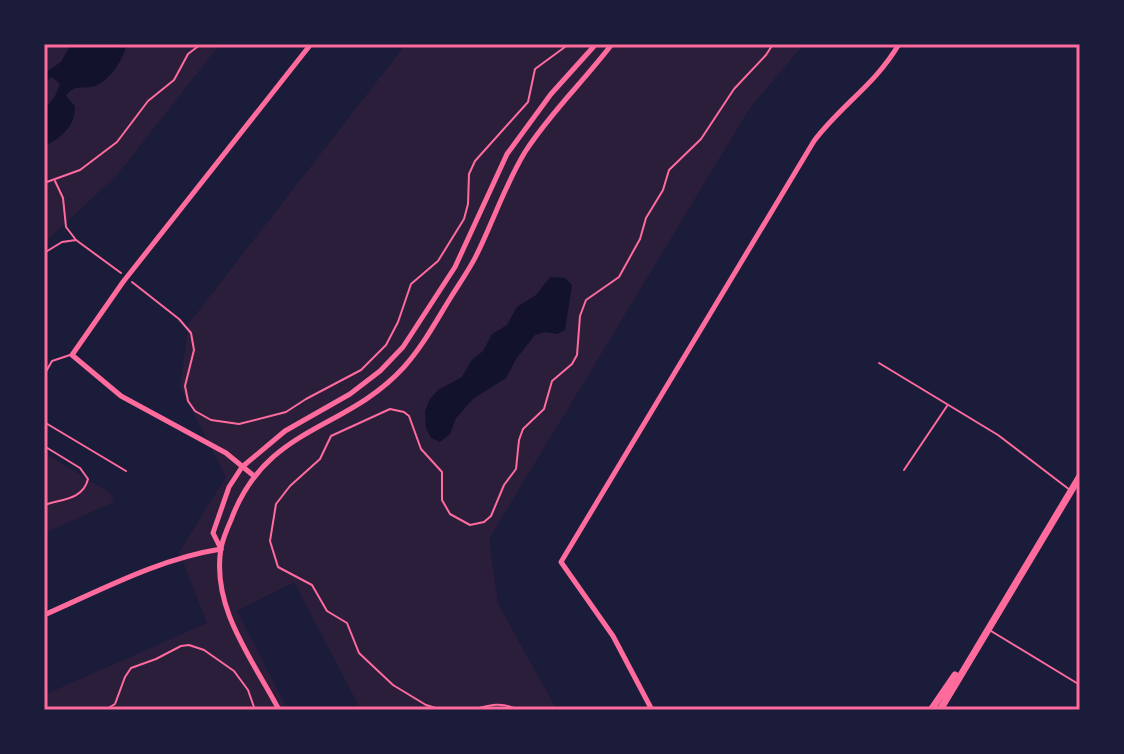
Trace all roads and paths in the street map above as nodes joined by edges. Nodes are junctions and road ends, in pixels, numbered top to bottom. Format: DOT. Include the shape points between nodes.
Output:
graph roads {
  1 [pos="201,44"];
  2 [pos="311,44"];
  3 [pos="569,44"];
  4 [pos="596,44"];
  5 [pos="612,44"];
  6 [pos="773,44"];
  7 [pos="899,44"];
  8 [pos="54,180"];
  9 [pos="44,183"];
  10 [pos="76,240"];
  11 [pos="44,253"];
  12 [pos="127,278"];
  13 [pos="72,355"];
  14 [pos="879,363"];
  15 [pos="44,375"];
  16 [pos="947,405"];
  17 [pos="44,422"];
  18 [pos="44,446"];
  19 [pos="242,467"];
  20 [pos="904,470"];
  21 [pos="126,471"];
  22 [pos="254,476"];
  23 [pos="1080,476"];
  24 [pos="1071,491"];
  25 [pos="44,505"];
  26 [pos="221,549"];
  27 [pos="44,615"];
  28 [pos="986,629"];
  29 [pos="1080,685"];
  30 [pos="105,710"];
  31 [pos="255,710"];
  32 [pos="279,710"];
  33 [pos="442,710"];
  34 [pos="471,710"];
  35 [pos="518,710"];
  36 [pos="652,710"];
  37 [pos="931,710"];
  38 [pos="940,710"];
  1 -- 8 [label="path" via="117,142 87,167"];
  2 -- 12 [label="street"];
  3 -- 12 [label="path" via="535,69 528,102 475,161 464,219 438,261 411,284 386,345 361,370 286,412 239,424 211,420 195,411 185,386 194,350 191,333"];
  4 -- 19 [label="street" via="507,154 455,267 403,347 350,394 285,431"];
  5 -- 22 [label="street" via="525,153 476,257 403,369 358,404 293,439"];
  6 -- 33 [label="path" via="701,139 672,165 619,277 586,300 577,355 552,381 544,409 523,429 516,469 488,519 466,524 447,511 442,472 421,449 409,416 394,409 335,432 320,459 276,504 270,535 278,567 312,585 327,611 347,623 359,653 393,685"];
  7 -- 36 [label="street" via="876,79 814,141 561,562 613,636"];
  8 -- 9 [label="path"];
  8 -- 10 [label="path" via="63,198 66,227"];
  10 -- 11 [label="path"];
  10 -- 12 [label="path"];
  12 -- 13 [label="street"];
  13 -- 15 [label="lane" via="52,361"];
  13 -- 19 [label="street" via="121,396"];
  14 -- 16 [label="lane"];
  16 -- 20 [label="lane"];
  16 -- 24 [label="lane" via="998,435"];
  17 -- 21 [label="lane"];
  18 -- 25 [label="path" via="88,479 79,494"];
  19 -- 22 [label="street"];
  19 -- 26 [label="street" via="213,533"];
  22 -- 26 [label="street" via="239,499"];
  23 -- 24 [label="main road"];
  24 -- 28 [label="main road"];
  26 -- 27 [label="street" via="159,565"];
  26 -- 32 [label="street" via="221,588 234,629"];
  28 -- 29 [label="lane"];
  28 -- 37 [label="main road"];
  28 -- 38 [label="main road"];
  30 -- 31 [label="path" via="118,700 131,668 189,645 234,671"];
  34 -- 35 [label="path" via="497,704"];
}
